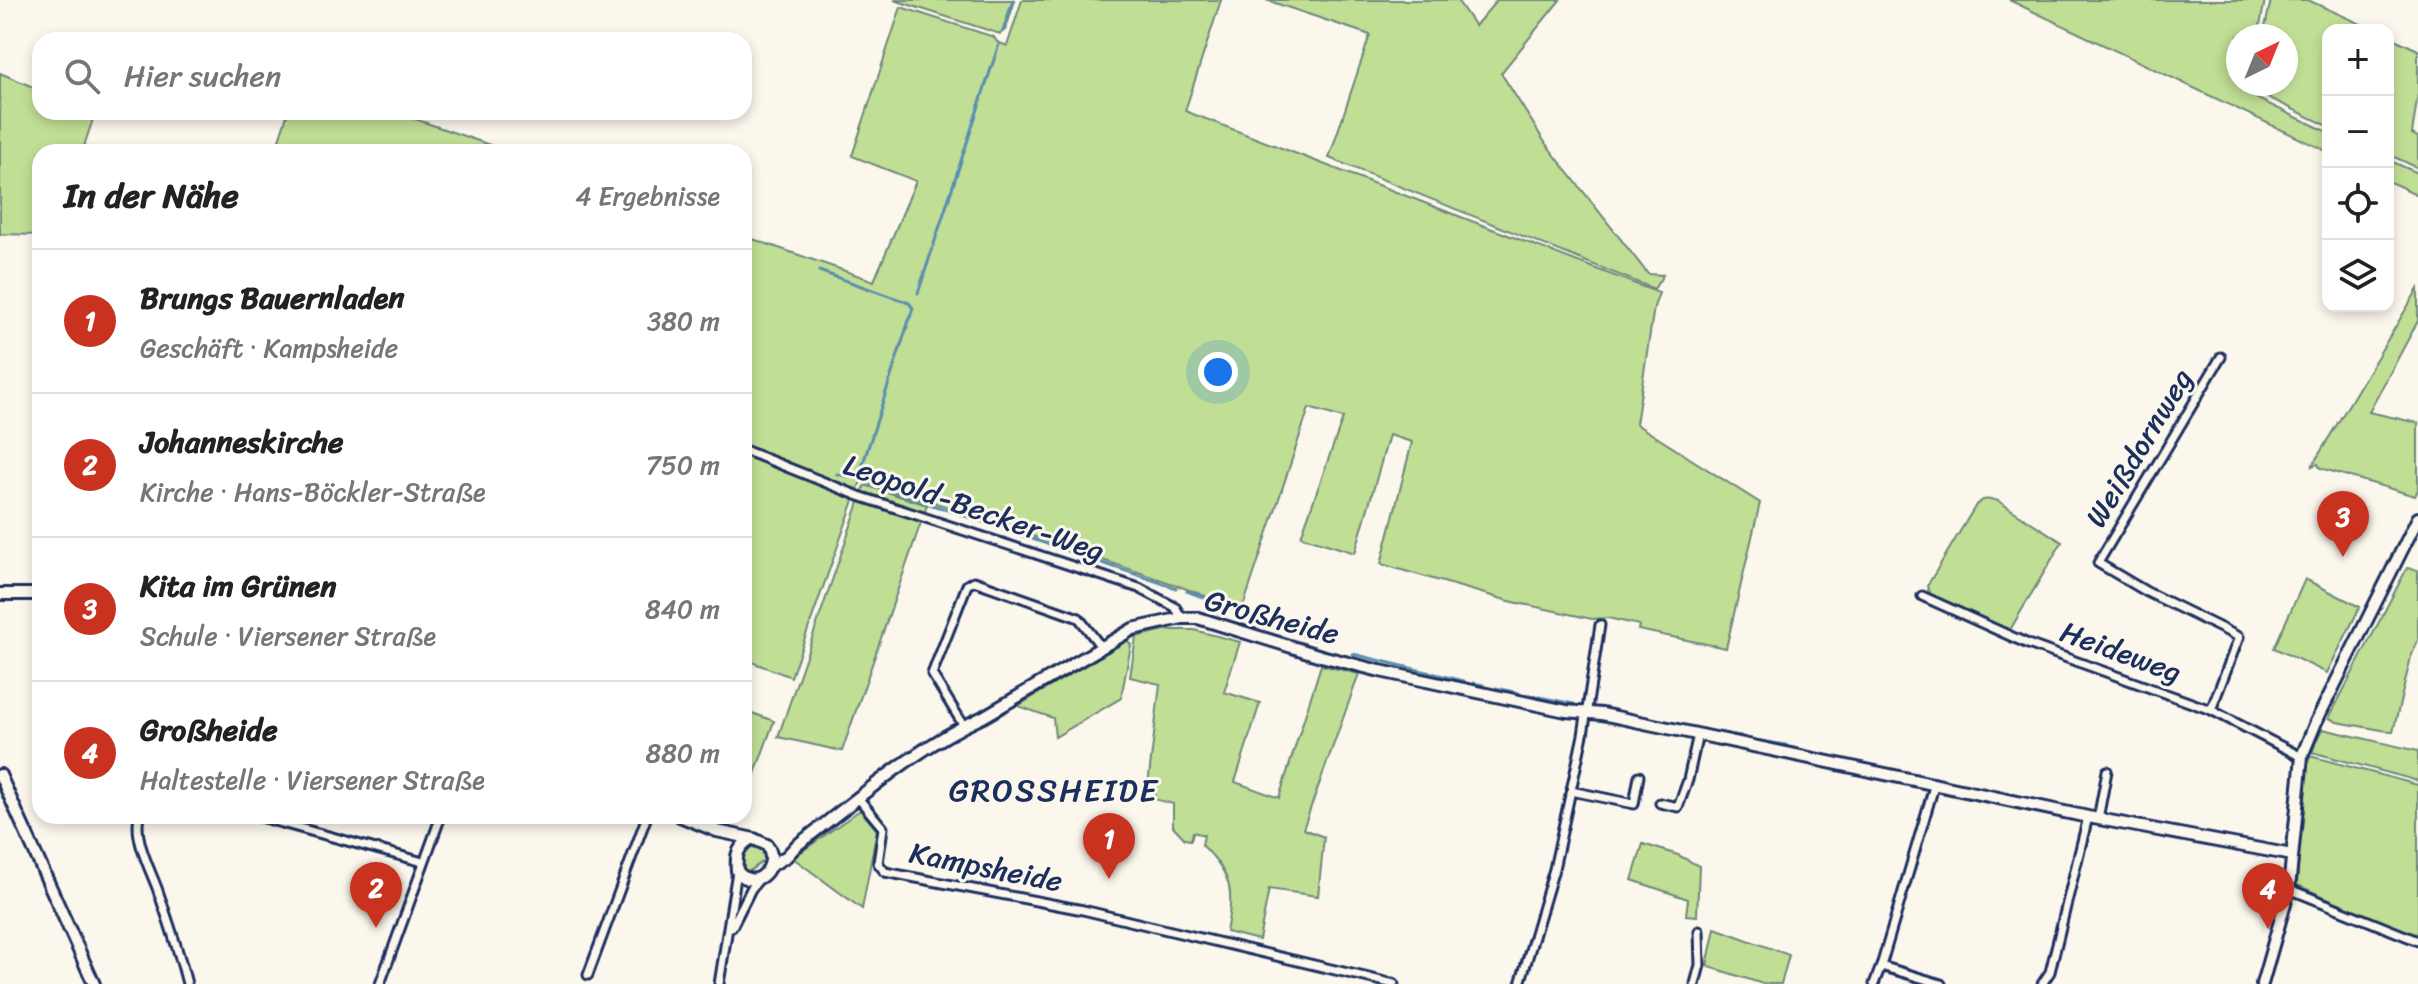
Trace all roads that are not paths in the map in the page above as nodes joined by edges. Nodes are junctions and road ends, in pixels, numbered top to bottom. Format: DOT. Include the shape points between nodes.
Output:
graph roads {
  1 [pos="2221,357"];
  2 [pos="752,453"];
  3 [pos="2418,518"];
  4 [pos="0,594"];
  5 [pos="32,594"];
  6 [pos="1922,596"];
  7 [pos="1182,618"];
  8 [pos="1600,625"];
  9 [pos="1101,647"];
  10 [pos="2211,710"];
  11 [pos="1586,713"];
  12 [pos="964,726"];
  13 [pos="1698,734"];
  14 [pos="2302,756"];
  15 [pos="2107,771"];
  16 [pos="0,775"];
  17 [pos="1639,776"];
  18 [pos="1935,783"];
  19 [pos="1571,791"];
  20 [pos="859,799"];
  21 [pos="1660,803"];
  22 [pos="2093,818"];
  23 [pos="137,824"];
  24 [pos="285,824"];
  25 [pos="438,824"];
  26 [pos="644,824"];
  27 [pos="700,824"];
  28 [pos="717,831"];
  29 [pos="749,840"];
  30 [pos="796,846"];
  31 [pos="771,850"];
  32 [pos="2292,855"];
  33 [pos="736,857"];
  34 [pos="423,862"];
  35 [pos="769,867"];
  36 [pos="737,871"];
  37 [pos="762,877"];
  38 [pos="2289,889"];
  39 [pos="1699,931"];
  40 [pos="728,937"];
  41 [pos="2418,941"];
  42 [pos="1881,966"];
  43 [pos="588,975"];
  44 [pos="94,984"];
  45 [pos="187,984"];
  46 [pos="380,984"];
  47 [pos="719,984"];
  48 [pos="1394,984"];
  49 [pos="1520,984"];
  50 [pos="1695,984"];
  51 [pos="1874,984"];
  52 [pos="1941,984"];
  53 [pos="2042,984"];
  54 [pos="2262,984"];
  1 -- 10 [label="street, Weißdornweg" via="2098,563 2239,637"];
  2 -- 7 [label="street, Leopold-Becker-Weg" via="859,496 1139,588 1175,607"];
  3 -- 14 [label="street"];
  4 -- 5 [label="street"];
  6 -- 10 [label="street, Heideweg" via="2028,644"];
  7 -- 9 [label="street, Großheide" via="1133,629"];
  7 -- 11 [label="street, Großheide" via="1214,622 1380,671"];
  8 -- 11 [label="street"];
  9 -- 12 [label="street, Großheide"];
  9 -- 12 [label="street" via="1079,618 974,581 967,585 932,674"];
  10 -- 14 [label="street, Heideweg"];
  11 -- 13 [label="street, Großheide"];
  11 -- 19 [label="street"];
  12 -- 20 [label="street, Großheide"];
  13 -- 18 [label="street, Großheide"];
  13 -- 21 [label="street" via="1678,807"];
  14 -- 32 [label="street"];
  15 -- 22 [label="street"];
  16 -- 44 [label="street"];
  17 -- 19 [label="street" via="1634,804"];
  18 -- 22 [label="street, Großheide"];
  18 -- 42 [label="street"];
  19 -- 49 [label="street"];
  20 -- 30 [label="street, Großheide"];
  20 -- 48 [label="street, Kampsheide" via="883,828 878,863 885,872 1083,910"];
  22 -- 32 [label="street, Großheide"];
  22 -- 53 [label="street" via="2050,972"];
  23 -- 45 [label="street"];
  24 -- 34 [label="street"];
  25 -- 34 [label="street"];
  26 -- 43 [label="street"];
  27 -- 28 [label="street"];
  28 -- 29 [label="street"];
  28 -- 33 [label="street"];
  29 -- 31 [label="street"];
  29 -- 33 [label="street"];
  30 -- 31 [label="street, Großheide"];
  30 -- 35 [label="street, Großheide"];
  31 -- 35 [label="street"];
  32 -- 38 [label="street"];
  33 -- 36 [label="street"];
  34 -- 46 [label="street"];
  35 -- 37 [label="street"];
  36 -- 37 [label="street" via="748,880"];
  36 -- 40 [label="street"];
  37 -- 40 [label="street"];
  38 -- 41 [label="street"];
  38 -- 54 [label="street"];
  39 -- 50 [label="street"];
  40 -- 47 [label="street"];
  42 -- 51 [label="street"];
  42 -- 52 [label="street"];
}
